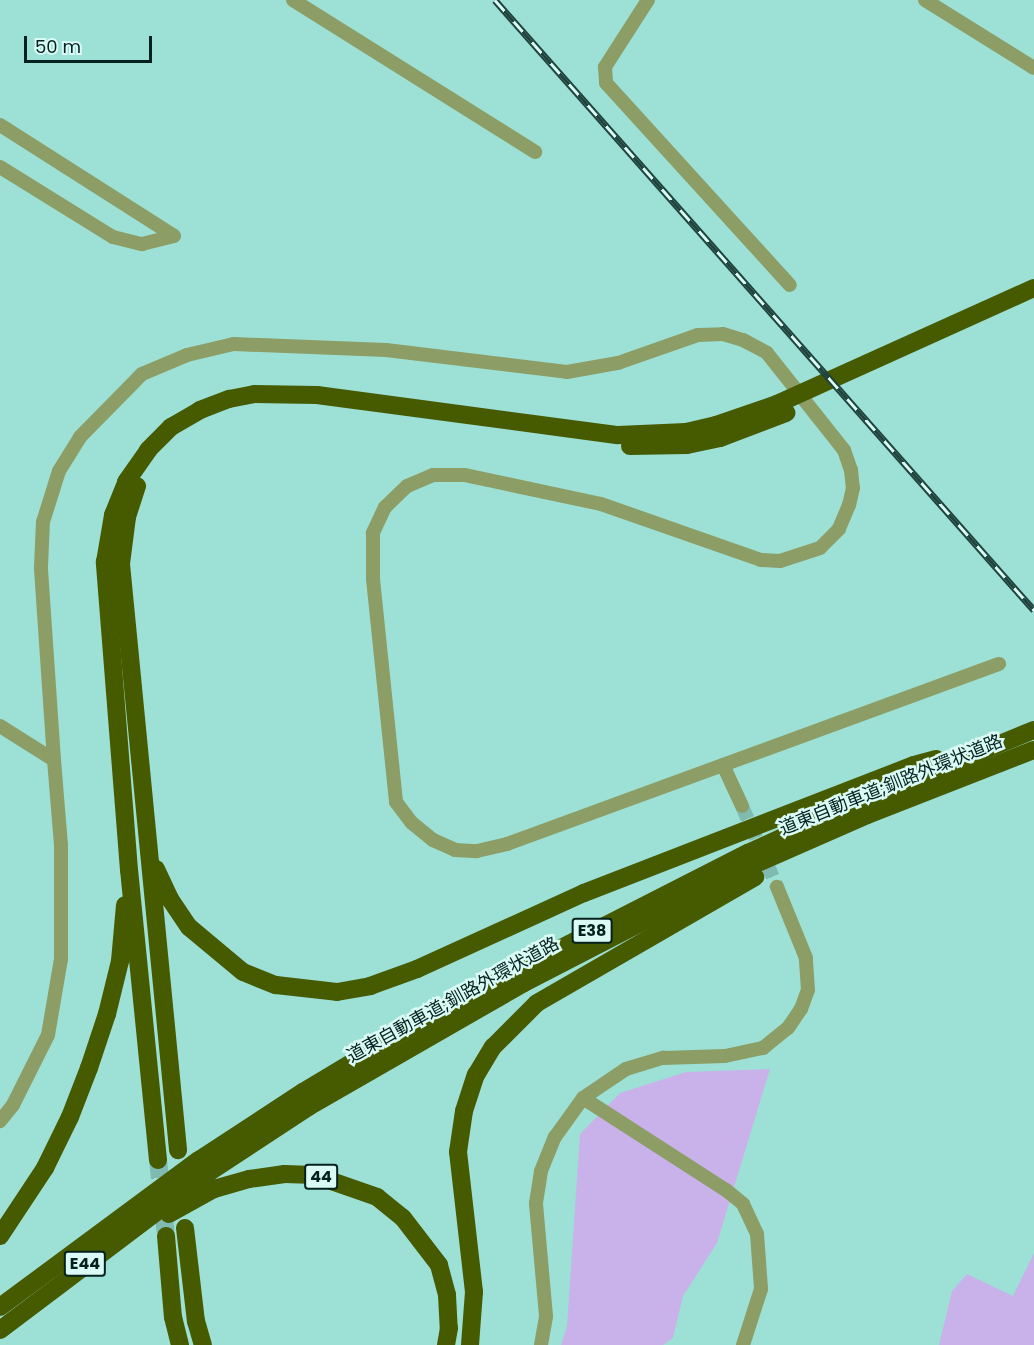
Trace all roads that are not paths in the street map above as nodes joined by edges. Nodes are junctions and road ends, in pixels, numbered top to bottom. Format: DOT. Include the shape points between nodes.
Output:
graph roads {
  1 [pos="293,0"];
  2 [pos="648,0"];
  3 [pos="926,0"];
  4 [pos="1034,68"];
  5 [pos="0,125"];
  6 [pos="536,152"];
  7 [pos="0,167"];
  8 [pos="790,285"];
  9 [pos="1034,288"];
  10 [pos="1034,301"];
  11 [pos="847,379"];
  12 [pos="780,410"];
  13 [pos="999,664"];
  14 [pos="0,726"];
  15 [pos="1034,730"];
  16 [pos="1004,740"];
  17 [pos="1034,750"];
  18 [pos="54,760"];
  19 [pos="723,765"];
  20 [pos="742,806"];
  21 [pos="867,814"];
  22 [pos="150,856"];
  23 [pos="129,870"];
  24 [pos="777,887"];
  25 [pos="583,1098"];
  26 [pos="0,1121"];
  27 [pos="178,1150"];
  28 [pos="158,1160"];
  29 [pos="170,1181"];
  30 [pos="172,1200"];
  31 [pos="185,1228"];
  32 [pos="0,1236"];
  33 [pos="166,1236"];
  34 [pos="105,1249"];
  35 [pos="0,1307"];
  36 [pos="0,1330"];
  37 [pos="180,1345"];
  38 [pos="203,1345"];
  39 [pos="446,1345"];
  40 [pos="470,1345"];
  41 [pos="541,1345"];
  42 [pos="743,1345"];
  1 -- 6 [label="street"];
  2 -- 8 [label="street" via="605,67 606,83"];
  3 -- 4 [label="street"];
  5 -- 7 [label="street" via="174,236 141,244 113,237"];
  9 -- 11 [label="highway"];
  10 -- 11 [label="highway"];
  11 -- 12 [label="highway"];
  12 -- 22 [label="highway" via="720,438 687,445 615,446 276,405 232,411 205,420 178,436 137,486 127,517 121,564"];
  12 -- 23 [label="highway" via="686,432 618,435 317,395 254,394 200,410 171,427 148,450 126,482 114,515 105,562"];
  13 -- 19 [label="street"];
  14 -- 18 [label="street"];
  15 -- 16 [label="highway, 道東自動車道;釧路外環状道路 / E38"];
  16 -- 22 [label="highway" via="914,765 584,893 417,969 370,986 337,992 276,985 243,972 189,927 170,899"];
  16 -- 29 [label="highway, 道東自動車道;釧路外環状道路 / E38" via="748,853 518,970 303,1092"];
  17 -- 21 [label="highway, 道東自動車道;釧路外環状道路 / E38"];
  18 -- 19 [label="street" via="41,567 44,522 59,471 80,437 142,374 187,355 234,344 386,350 567,372 618,363 698,335 723,334 767,353 844,450 853,488 849,505 839,530 820,548 780,561 761,560 601,504 464,475 433,475 407,486 386,507 373,533 373,579 396,802 412,823 433,840 455,850 477,851 507,844"];
  18 -- 26 [label="street" via="61,845 62,960 48,1035 13,1105"];
  19 -- 20 [label="street"];
  21 -- 30 [label="highway, 道東自動車道;釧路外環状道路 / E38" via="751,866 524,983 310,1107"];
  21 -- 40 [label="highway" via="570,982 537,1004 493,1047 476,1075 464,1111 458,1152 474,1292"];
  22 -- 27 [label="highway"];
  23 -- 28 [label="highway"];
  23 -- 32 [label="highway" via="120,961 89,1068 45,1168"];
  24 -- 25 [label="street" via="806,958 808,990 788,1028 763,1048 725,1056 663,1058 626,1069"];
  25 -- 41 [label="street" via="555,1137 537,1192 546,1316"];
  25 -- 42 [label="street" via="743,1204 757,1234 761,1289"];
  29 -- 35 [label="highway, 道東自動車道;釧路外環状道路 / E44"];
  30 -- 34 [label="highway, 道東自動車道;釧路外環状道路 / E44"];
  31 -- 38 [label="highway" via="196,1321"];
  33 -- 37 [label="highway" via="173,1317"];
  34 -- 36 [label="highway, 道東自動車道;釧路外環状道路 / E44"];
  34 -- 39 [label="highway, 44" via="214,1189 249,1179 314,1175 376,1197 403,1218 422,1240 439,1265 447,1295"];
}
